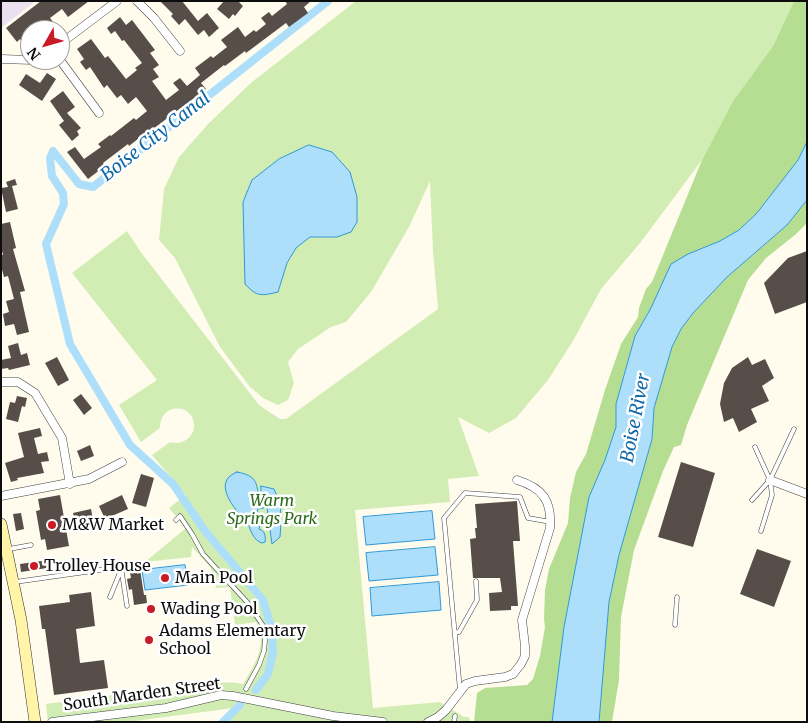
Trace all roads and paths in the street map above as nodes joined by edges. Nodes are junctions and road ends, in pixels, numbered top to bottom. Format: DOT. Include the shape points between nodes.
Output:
graph roads {
  1 [pos="117,1"];
  2 [pos="137,1"];
  3 [pos="70,36"];
  4 [pos="180,50"];
  5 [pos="1,60"];
  6 [pos="20,60"];
  7 [pos="67,70"];
  8 [pos="99,113"];
  9 [pos="1,382"];
  10 [pos="794,429"];
  11 [pos="755,447"];
  12 [pos="122,462"];
  13 [pos="517,480"];
  14 [pos="770,480"];
  15 [pos="70,484"];
  16 [pos="807,494"];
  17 [pos="1,496"];
  18 [pos="752,500"];
  19 [pos="176,520"];
  20 [pos="550,522"];
  21 [pos="1,524"];
  22 [pos="761,531"];
  23 [pos="31,545"];
  24 [pos="6,549"];
  25 [pos="122,567"];
  26 [pos="476,581"];
  27 [pos="13,582"];
  28 [pos="110,597"];
  29 [pos="677,598"];
  30 [pos="127,606"];
  31 [pos="675,625"];
  32 [pos="455,633"];
  33 [pos="246,689"];
  34 [pos="460,691"];
  35 [pos="455,716"];
  36 [pos="35,722"];
  37 [pos="52,722"];
  38 [pos="383,722"];
  39 [pos="428,722"];
  40 [pos="454,722"];
  1 -- 3 [label="street"];
  2 -- 4 [label="street"];
  5 -- 6 [label="street"];
  7 -- 8 [label="street"];
  9 -- 15 [label="street" via="18,382 35,393 62,438"];
  10 -- 14 [label="lane"];
  11 -- 14 [label="lane"];
  12 -- 15 [label="street" via="89,479"];
  13 -- 20 [label="street" via="539,489 551,515"];
  14 -- 16 [label="street"];
  14 -- 18 [label="lane"];
  14 -- 22 [label="lane" via="772,495"];
  15 -- 17 [label="street"];
  19 -- 33 [label="lane" via="180,516 203,554 247,602 266,630 264,651"];
  20 -- 32 [label="lane" via="528,518 520,497 466,493 444,518"];
  20 -- 34 [label="street" via="522,620 525,656 521,664 513,674 475,681"];
  21 -- 24 [label="street"];
  23 -- 24 [label="lane"];
  24 -- 27 [label="street"];
  25 -- 27 [label="lane"];
  25 -- 28 [label="lane"];
  25 -- 30 [label="lane"];
  26 -- 32 [label="lane" via="478,600 459,632"];
  27 -- 36 [label="street"];
  29 -- 31 [label="lane"];
  32 -- 34 [label="lane"];
  34 -- 39 [label="street" via="438,717"];
  35 -- 40 [label="lane"];
  37 -- 38 [label="street, South Marden Street" via="166,708 221,695"];
}
